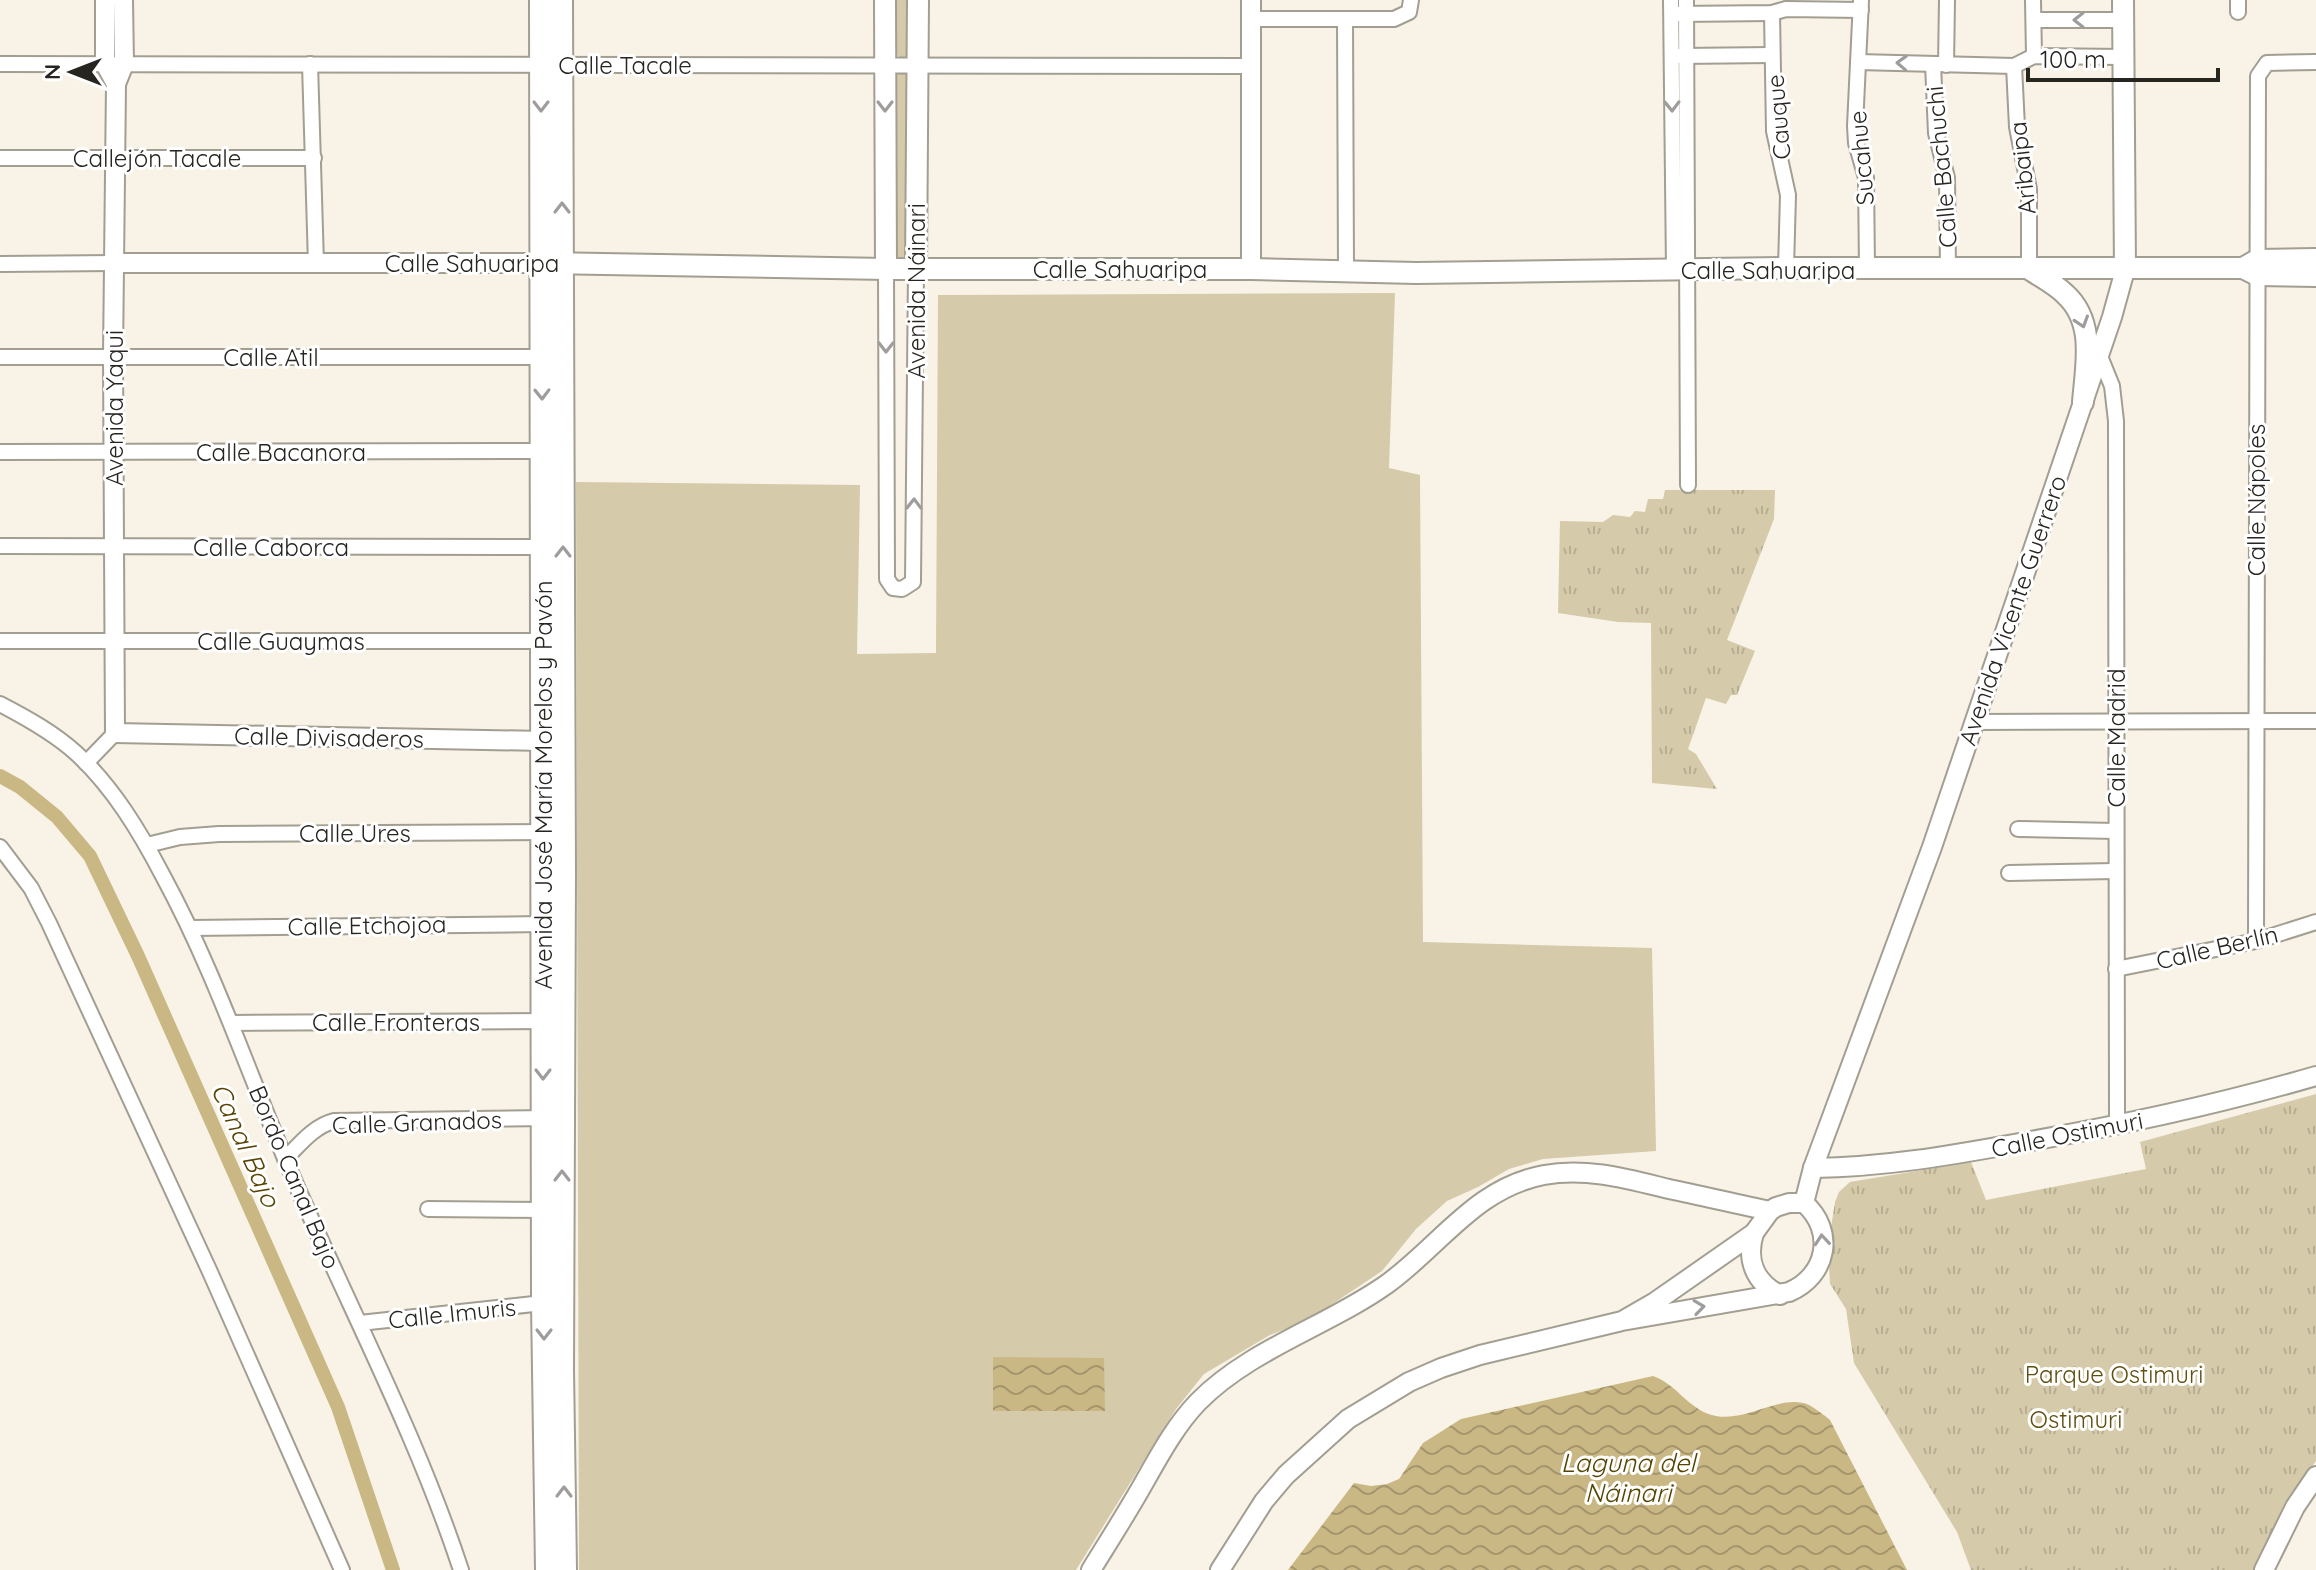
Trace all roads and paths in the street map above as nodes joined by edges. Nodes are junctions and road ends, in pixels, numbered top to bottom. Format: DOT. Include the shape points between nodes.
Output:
graph roads {
  1 [pos="105,0"];
  2 [pos="123,0"];
  3 [pos="541,0"];
  4 [pos="561,0"];
  5 [pos="885,0"];
  6 [pos="918,0"];
  7 [pos="1947,0"];
  8 [pos="2033,0"];
  9 [pos="1861,5"];
  10 [pos="1410,6"];
  11 [pos="1671,7"];
  12 [pos="1686,7"];
  13 [pos="1781,7"];
  14 [pos="1251,9"];
  15 [pos="2122,10"];
  16 [pos="1345,19"];
  17 [pos="2035,20"];
  18 [pos="1772,55"];
  19 [pos="1679,56"];
  20 [pos="2034,56"];
  21 [pos="2122,57"];
  22 [pos="1858,62"];
  23 [pos="2316,62"];
  24 [pos="0,64"];
  25 [pos="114,64"];
  26 [pos="310,64"];
  27 [pos="551,65"];
  28 [pos="885,65"];
  29 [pos="918,65"];
  30 [pos="1940,65"];
  31 [pos="1250,66"];
  32 [pos="2014,66"];
  33 [pos="0,158"];
  34 [pos="116,158"];
  35 [pos="314,158"];
  36 [pos="2316,259"];
  37 [pos="115,263"];
  38 [pos="552,263"];
  39 [pos="0,264"];
  40 [pos="316,264"];
  41 [pos="1786,268"];
  42 [pos="2252,268"];
  43 [pos="886,269"];
  44 [pos="916,269"];
  45 [pos="1251,269"];
  46 [pos="1867,269"];
  47 [pos="1948,269"];
  48 [pos="2029,269"];
  49 [pos="1346,270"];
  50 [pos="1681,270"];
  51 [pos="2125,270"];
  52 [pos="2316,276"];
  53 [pos="2099,354"];
  54 [pos="0,357"];
  55 [pos="113,357"];
  56 [pos="542,357"];
  57 [pos="2083,402"];
  58 [pos="553,451"];
  59 [pos="0,452"];
  60 [pos="113,452"];
  61 [pos="1688,485"];
  62 [pos="0,546"];
  63 [pos="115,547"];
  64 [pos="542,547"];
  65 [pos="0,641"];
  66 [pos="113,641"];
  67 [pos="552,641"];
  68 [pos="0,704"];
  69 [pos="2255,721"];
  70 [pos="2316,721"];
  71 [pos="1974,722"];
  72 [pos="2115,722"];
  73 [pos="115,733"];
  74 [pos="543,741"];
  75 [pos="86,763"];
  76 [pos="2018,829"];
  77 [pos="2116,831"];
  78 [pos="553,832"];
  79 [pos="147,845"];
  80 [pos="0,847"];
  81 [pos="2116,871"];
  82 [pos="2009,873"];
  83 [pos="2316,922"];
  84 [pos="543,924"];
  85 [pos="192,928"];
  86 [pos="2256,941"];
  87 [pos="2116,969"];
  88 [pos="553,1021"];
  89 [pos="231,1023"];
  90 [pos="2316,1076"];
  91 [pos="552,1118"];
  92 [pos="2117,1126"];
  93 [pos="285,1159"];
  94 [pos="1813,1168"];
  95 [pos="1804,1203"];
  96 [pos="428,1209"];
  97 [pos="552,1210"];
  98 [pos="1770,1211"];
  99 [pos="1754,1233"];
  100 [pos="1780,1295"];
  101 [pos="543,1303"];
  102 [pos="1622,1321"];
  103 [pos="360,1323"];
  104 [pos="553,1400"];
  105 [pos="2314,1482"];
  106 [pos="342,1570"];
  107 [pos="461,1570"];
  108 [pos="547,1570"];
  109 [pos="565,1570"];
  110 [pos="1091,1570"];
  111 [pos="1220,1570"];
  112 [pos="2264,1570"];
  1 -- 25 [label="street, Avenida Yaqui"];
  2 -- 25 [label="street, Avenida Yaqui"];
  3 -- 27 [label="main road, Avenida José María Morelos y Pavón"];
  4 -- 27 [label="main road, Avenida José María Morelos y Pavón"];
  5 -- 28 [label="main road, Avenida Náinari"];
  6 -- 29 [label="main road, Avenida Náinari"];
  7 -- 30 [label="street, Calle Bachuchi"];
  8 -- 17 [label="street"];
  9 -- 13 [label="street"];
  9 -- 22 [label="street, Sucahue"];
  10 -- 16 [label="street" via="1394,19"];
  11 -- 12 [label="street"];
  11 -- 19 [label="street"];
  12 -- 13 [label="street"];
  12 -- 19 [label="street"];
  13 -- 18 [label="street, Cauque"];
  14 -- 16 [label="street"];
  14 -- 31 [label="street"];
  15 -- 17 [label="street, one-way"];
  15 -- 21 [label="main road, Avenida Vicente Guerrero"];
  16 -- 49 [label="street"];
  17 -- 20 [label="street"];
  18 -- 19 [label="street"];
  18 -- 41 [label="street, Cauque" via="1774,131 1788,195"];
  19 -- 50 [label="street"];
  20 -- 21 [label="street"];
  20 -- 32 [label="street"];
  21 -- 51 [label="main road, Avenida Vicente Guerrero"];
  30 -- 22 [label="street, one-way"];
  22 -- 46 [label="street, Sucahue" via="1855,135 1866,178"];
  23 -- 42 [label="street, Calle Nápoles" via="2267,63 2260,71"];
  24 -- 25 [label="street, Calle Tacale"];
  25 -- 26 [label="street, Calle Tacale"];
  25 -- 34 [label="street, Avenida Yaqui"];
  26 -- 27 [label="street, Calle Tacale"];
  26 -- 35 [label="street"];
  27 -- 28 [label="street, Calle Tacale"];
  27 -- 38 [label="main road, Avenida José María Morelos y Pavón"];
  28 -- 29 [label="street, Calle Tacale"];
  28 -- 43 [label="main road, Avenida Náinari, one-way"];
  29 -- 31 [label="street, Calle Tacale"];
  29 -- 44 [label="main road, Avenida Náinari"];
  30 -- 32 [label="street"];
  30 -- 47 [label="street, Calle Bachuchi" via="1936,133 1947,178"];
  31 -- 45 [label="street"];
  32 -- 48 [label="street, Aribaipa" via="2018,138 2029,189"];
  33 -- 34 [label="street, Callejón Tacale"];
  34 -- 35 [label="street, Callejón Tacale"];
  34 -- 37 [label="street, Avenida Yaqui"];
  35 -- 40 [label="street"];
  36 -- 42 [label="main road"];
  37 -- 39 [label="street"];
  37 -- 40 [label="street, Calle Sahuaripa"];
  37 -- 55 [label="street, Avenida Yaqui"];
  38 -- 40 [label="street, Calle Sahuaripa"];
  38 -- 43 [label="main road, Calle Sahuaripa"];
  38 -- 56 [label="main road, Avenida José María Morelos y Pavón"];
  38 -- 58 [label="main road, Avenida José María Morelos y Pavón"];
  41 -- 46 [label="main road, Calle Sahuaripa"];
  41 -- 50 [label="main road, Calle Sahuaripa"];
  42 -- 51 [label="main road, Calle Sahuaripa"];
  42 -- 52 [label="main road"];
  42 -- 69 [label="street, Calle Nápoles"];
  43 -- 44 [label="main road, Calle Sahuaripa"];
  43 -- 44 [label="street, Avenida Náinari, one-way" via="887,579 897,589 913,582"];
  44 -- 45 [label="main road, Calle Sahuaripa"];
  45 -- 49 [label="main road, Calle Sahuaripa"];
  46 -- 47 [label="main road, Calle Sahuaripa"];
  47 -- 48 [label="main road, Calle Sahuaripa"];
  48 -- 51 [label="main road, Calle Sahuaripa"];
  48 -- 57 [label="main road, one-way" via="2057,287 2079,312 2087,339"];
  49 -- 50 [label="main road, Calle Sahuaripa"];
  50 -- 61 [label="street"];
  51 -- 53 [label="street, Avenida Vicente Guerrero"];
  53 -- 57 [label="street, Avenida Vicente Guerrero"];
  53 -- 72 [label="street, Calle Madrid" via="2112,386 2116,421"];
  54 -- 55 [label="street, Calle Atil"];
  55 -- 56 [label="street, Calle Atil"];
  55 -- 60 [label="street, Avenida Yaqui"];
  56 -- 58 [label="main road, Avenida José María Morelos y Pavón, one-way"];
  57 -- 71 [label="street, Avenida Vicente Guerrero"];
  58 -- 60 [label="street, Calle Bacanora"];
  58 -- 64 [label="main road, Avenida José María Morelos y Pavón"];
  67 -- 58 [label="main road, Avenida José María Morelos y Pavón, one-way"];
  59 -- 60 [label="street, Calle Bacanora"];
  60 -- 63 [label="street, Avenida Yaqui"];
  62 -- 63 [label="street, Calle Caborca"];
  63 -- 64 [label="street, Calle Caborca"];
  63 -- 66 [label="street, Avenida Yaqui"];
  64 -- 67 [label="main road, Avenida José María Morelos y Pavón"];
  65 -- 66 [label="street, Calle Guaymas"];
  66 -- 67 [label="street, Calle Guaymas"];
  66 -- 73 [label="street, Avenida Yaqui"];
  67 -- 74 [label="main road, Avenida José María Morelos y Pavón"];
  67 -- 78 [label="main road, Avenida José María Morelos y Pavón"];
  68 -- 75 [label="street, Bordo Canal Bajo"];
  69 -- 70 [label="street"];
  69 -- 72 [label="street"];
  69 -- 86 [label="street, Calle Nápoles"];
  71 -- 72 [label="street"];
  71 -- 94 [label="street, Avenida Vicente Guerrero"];
  72 -- 77 [label="street, Calle Madrid"];
  73 -- 74 [label="street, Calle Divisaderos"];
  73 -- 75 [label="street"];
  74 -- 78 [label="main road, Avenida José María Morelos y Pavón"];
  75 -- 79 [label="street, Bordo Canal Bajo"];
  76 -- 77 [label="street"];
  77 -- 81 [label="street, Calle Madrid"];
  78 -- 79 [label="street, Calle Ures" via="219,834"];
  78 -- 84 [label="main road, Avenida José María Morelos y Pavón"];
  78 -- 88 [label="main road, Avenida José María Morelos y Pavón"];
  79 -- 85 [label="street, Bordo Canal Bajo"];
  80 -- 106 [label="street" via="49,923"];
  81 -- 82 [label="street"];
  81 -- 87 [label="street, Calle Madrid"];
  83 -- 86 [label="street, Calle Berlín"];
  84 -- 85 [label="street, Calle Etchojoa"];
  84 -- 88 [label="main road, Avenida José María Morelos y Pavón"];
  85 -- 89 [label="street, Bordo Canal Bajo"];
  86 -- 87 [label="street, Calle Berlín"];
  87 -- 92 [label="street, Calle Madrid"];
  88 -- 89 [label="street, Calle Fronteras"];
  88 -- 91 [label="main road, Avenida José María Morelos y Pavón"];
  89 -- 93 [label="street, Bordo Canal Bajo"];
  90 -- 92 [label="street, Calle Ostimuri"];
  91 -- 93 [label="street, Calle Granados" via="334,1121 314,1130"];
  91 -- 97 [label="main road, Avenida José María Morelos y Pavón"];
  92 -- 94 [label="street, Calle Ostimuri" via="1905,1163"];
  93 -- 103 [label="street, Bordo Canal Bajo"];
  94 -- 95 [label="street, Avenida Vicente Guerrero"];
  95 -- 98 [label="street"];
  100 -- 95 [label="street, one-way" via="1807,1282 1823,1257 1821,1227"];
  96 -- 97 [label="street"];
  97 -- 101 [label="main road, Avenida José María Morelos y Pavón"];
  97 -- 104 [label="main road, Avenida José María Morelos y Pavón"];
  98 -- 99 [label="street"];
  98 -- 110 [label="street" via="1603,1174 1543,1175 1496,1192 1388,1283 1245,1367 1200,1401 1162,1451"];
  99 -- 100 [label="street" via="1754,1269 1764,1285"];
  99 -- 102 [label="street"];
  102 -- 100 [label="street, one-way"];
  101 -- 103 [label="street, Calle Imuris"];
  101 -- 104 [label="main road, Avenida José María Morelos y Pavón, one-way"];
  102 -- 111 [label="street" via="1480,1355 1380,1398 1348,1419 1286,1475"];
  103 -- 107 [label="street, Bordo Canal Bajo"];
  104 -- 108 [label="main road, Avenida José María Morelos y Pavón"];
  109 -- 104 [label="main road, Avenida José María Morelos y Pavón, one-way"];
  105 -- 112 [label="street"];
}
